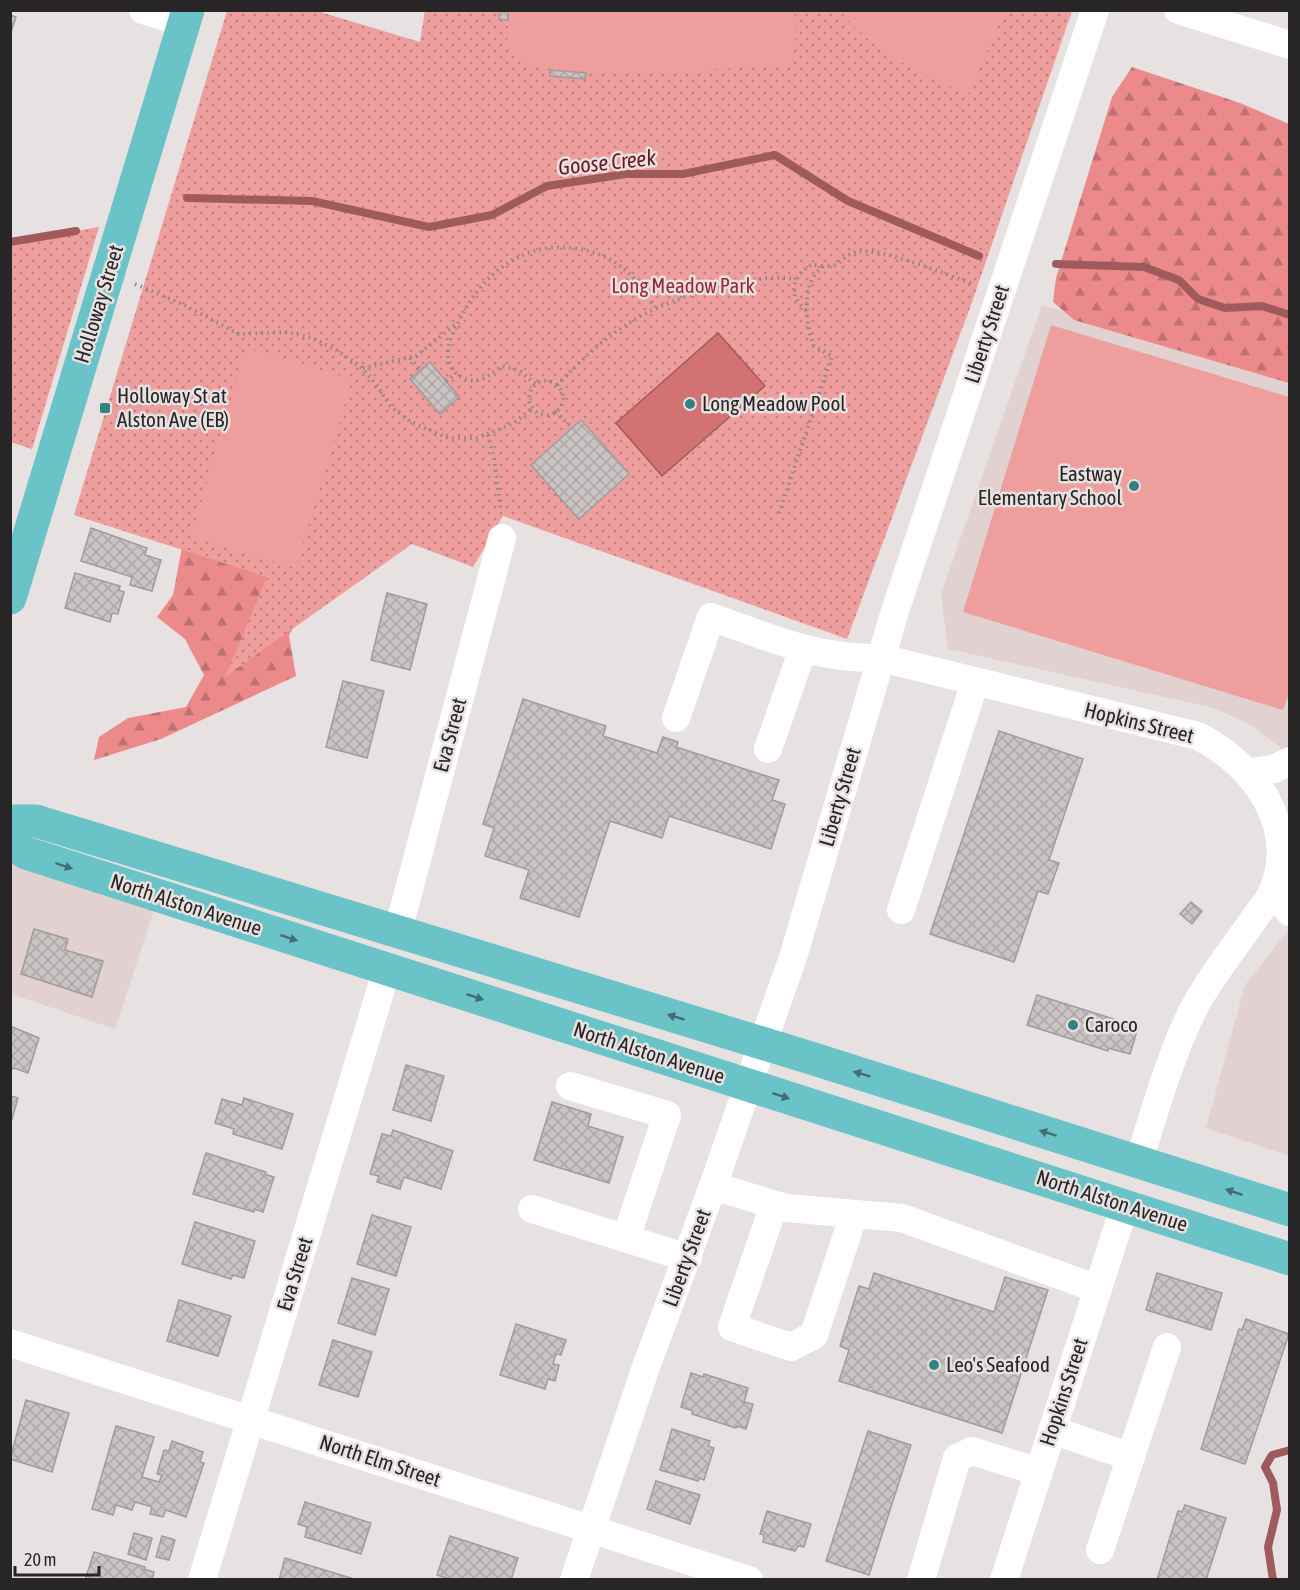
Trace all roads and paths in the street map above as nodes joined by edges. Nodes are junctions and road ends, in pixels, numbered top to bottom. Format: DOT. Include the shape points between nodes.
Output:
graph roads {
  1 [pos="143,10"];
  2 [pos="1095,10"];
  3 [pos="1178,10"];
  4 [pos="186,17"];
  5 [pos="1290,45"];
  6 [pos="823,266"];
  7 [pos="108,276"];
  8 [pos="795,279"];
  9 [pos="977,285"];
  10 [pos="655,307"];
  11 [pos="807,311"];
  12 [pos="459,321"];
  13 [pos="410,358"];
  14 [pos="363,368"];
  15 [pos="420,370"];
  16 [pos="456,374"];
  17 [pos="446,381"];
  18 [pos="536,384"];
  19 [pos="557,385"];
  20 [pos="532,408"];
  21 [pos="555,412"];
  22 [pos="573,428"];
  23 [pos="488,435"];
  24 [pos="779,513"];
  25 [pos="502,538"];
  26 [pos="10,598"];
  27 [pos="803,649"];
  28 [pos="881,658"];
  29 [pos="975,682"];
  30 [pos="676,718"];
  31 [pos="768,750"];
  32 [pos="1290,761"];
  33 [pos="1249,772"];
  34 [pos="10,821"];
  35 [pos="10,842"];
  36 [pos="1281,903"];
  37 [pos="901,909"];
  38 [pos="398,932"];
  39 [pos="387,969"];
  40 [pos="763,1043"];
  41 [pos="749,1085"];
  42 [pos="570,1086"];
  43 [pos="1139,1161"];
  44 [pos="713,1186"];
  45 [pos="774,1205"];
  46 [pos="1125,1205"];
  47 [pos="532,1209"];
  48 [pos="1290,1210"];
  49 [pos="854,1214"];
  50 [pos="626,1238"];
  51 [pos="687,1258"];
  52 [pos="1290,1259"];
  53 [pos="1098,1289"];
  54 [pos="10,1343"];
  55 [pos="1167,1347"];
  56 [pos="250,1420"];
  57 [pos="1052,1430"];
  58 [pos="1131,1457"];
  59 [pos="1039,1472"];
  60 [pos="591,1528"];
  61 [pos="1100,1550"];
  62 [pos="202,1580"];
  63 [pos="574,1580"];
  64 [pos="749,1580"];
  65 [pos="921,1580"];
  66 [pos="1004,1580"];
  1 -- 4 [label="street"];
  2 -- 28 [label="street, Liberty Street"];
  3 -- 5 [label="street"];
  4 -- 7 [label="main road, Holloway Street"];
  6 -- 8 [label="path" via="812,264"];
  6 -- 9 [label="path" via="835,265 848,254 861,251 887,255"];
  6 -- 11 [label="path" via="810,289"];
  7 -- 14 [label="path" via="162,295 239,334 289,332 312,338"];
  7 -- 26 [label="main road, Holloway Street"];
  8 -- 10 [label="path" via="761,278"];
  8 -- 11 [label="path" via="793,294"];
  10 -- 12 [label="path" via="636,278 622,266 583,250 548,248 532,250 491,274"];
  10 -- 19 [label="path" via="603,340"];
  11 -- 24 [label="path" via="807,328 814,346 832,356"];
  12 -- 13 [label="path"];
  12 -- 16 [label="path" via="447,356"];
  13 -- 14 [label="path"];
  13 -- 15 [label="path"];
  14 -- 23 [label="path" via="391,407 411,422 448,438"];
  16 -- 17 [label="path"];
  16 -- 18 [label="path" via="482,379 502,366 513,367"];
  18 -- 19 [label="path" via="543,381"];
  18 -- 20 [label="path" via="529,394"];
  19 -- 21 [label="path" via="563,395"];
  20 -- 21 [label="path" via="545,415"];
  20 -- 23 [label="path" via="514,423"];
  21 -- 22 [label="path"];
  23 -- 25 [label="path" via="500,500"];
  25 -- 38 [label="street, Eva Street"];
  27 -- 28 [label="street, Hopkins Street" via="851,659"];
  27 -- 30 [label="street, Hopkins Street" via="711,617"];
  27 -- 31 [label="street"];
  28 -- 29 [label="street, Hopkins Street"];
  28 -- 40 [label="street, Liberty Street" via="807,913"];
  29 -- 33 [label="street, Hopkins Street" via="1198,736"];
  29 -- 37 [label="street"];
  32 -- 33 [label="street" via="1274,769"];
  33 -- 36 [label="street, Hopkins Street" via="1265,795 1275,825"];
  34 -- 38 [label="main road, North Alston Avenue" via="36,821"];
  35 -- 39 [label="main road, North Alston Avenue, one-way" via="26,853"];
  36 -- 43 [label="street, Hopkins Street" via="1192,1012"];
  40 -- 38 [label="main road, North Alston Avenue, one-way"];
  39 -- 41 [label="main road, North Alston Avenue, one-way"];
  39 -- 56 [label="street, Eva Street"];
  40 -- 41 [label="street, Liberty Street"];
  43 -- 40 [label="main road, North Alston Avenue, one-way"];
  41 -- 44 [label="street, Liberty Street"];
  41 -- 46 [label="main road, North Alston Avenue, one-way"];
  42 -- 50 [label="street" via="667,1115"];
  48 -- 43 [label="main road, North Alston Avenue, one-way"];
  44 -- 45 [label="street"];
  44 -- 51 [label="street, Liberty Street"];
  45 -- 49 [label="street"];
  45 -- 49 [label="street" via="732,1327 791,1347 814,1335"];
  46 -- 52 [label="main road, North Alston Avenue"];
  46 -- 53 [label="street, Hopkins Street"];
  47 -- 50 [label="street"];
  49 -- 53 [label="street" via="902,1218"];
  50 -- 51 [label="street"];
  51 -- 60 [label="street, Liberty Street"];
  53 -- 57 [label="street, Hopkins Street"];
  54 -- 56 [label="street, North Elm Street"];
  55 -- 58 [label="street"];
  56 -- 60 [label="street, North Elm Street"];
  56 -- 62 [label="street, Eva Street"];
  57 -- 58 [label="street"];
  57 -- 59 [label="street, Hopkins Street"];
  58 -- 61 [label="street"];
  59 -- 65 [label="street" via="972,1451 957,1458"];
  59 -- 66 [label="street, Hopkins Street"];
  60 -- 63 [label="street, Liberty Street"];
  60 -- 64 [label="street, North Elm Street"];
}
